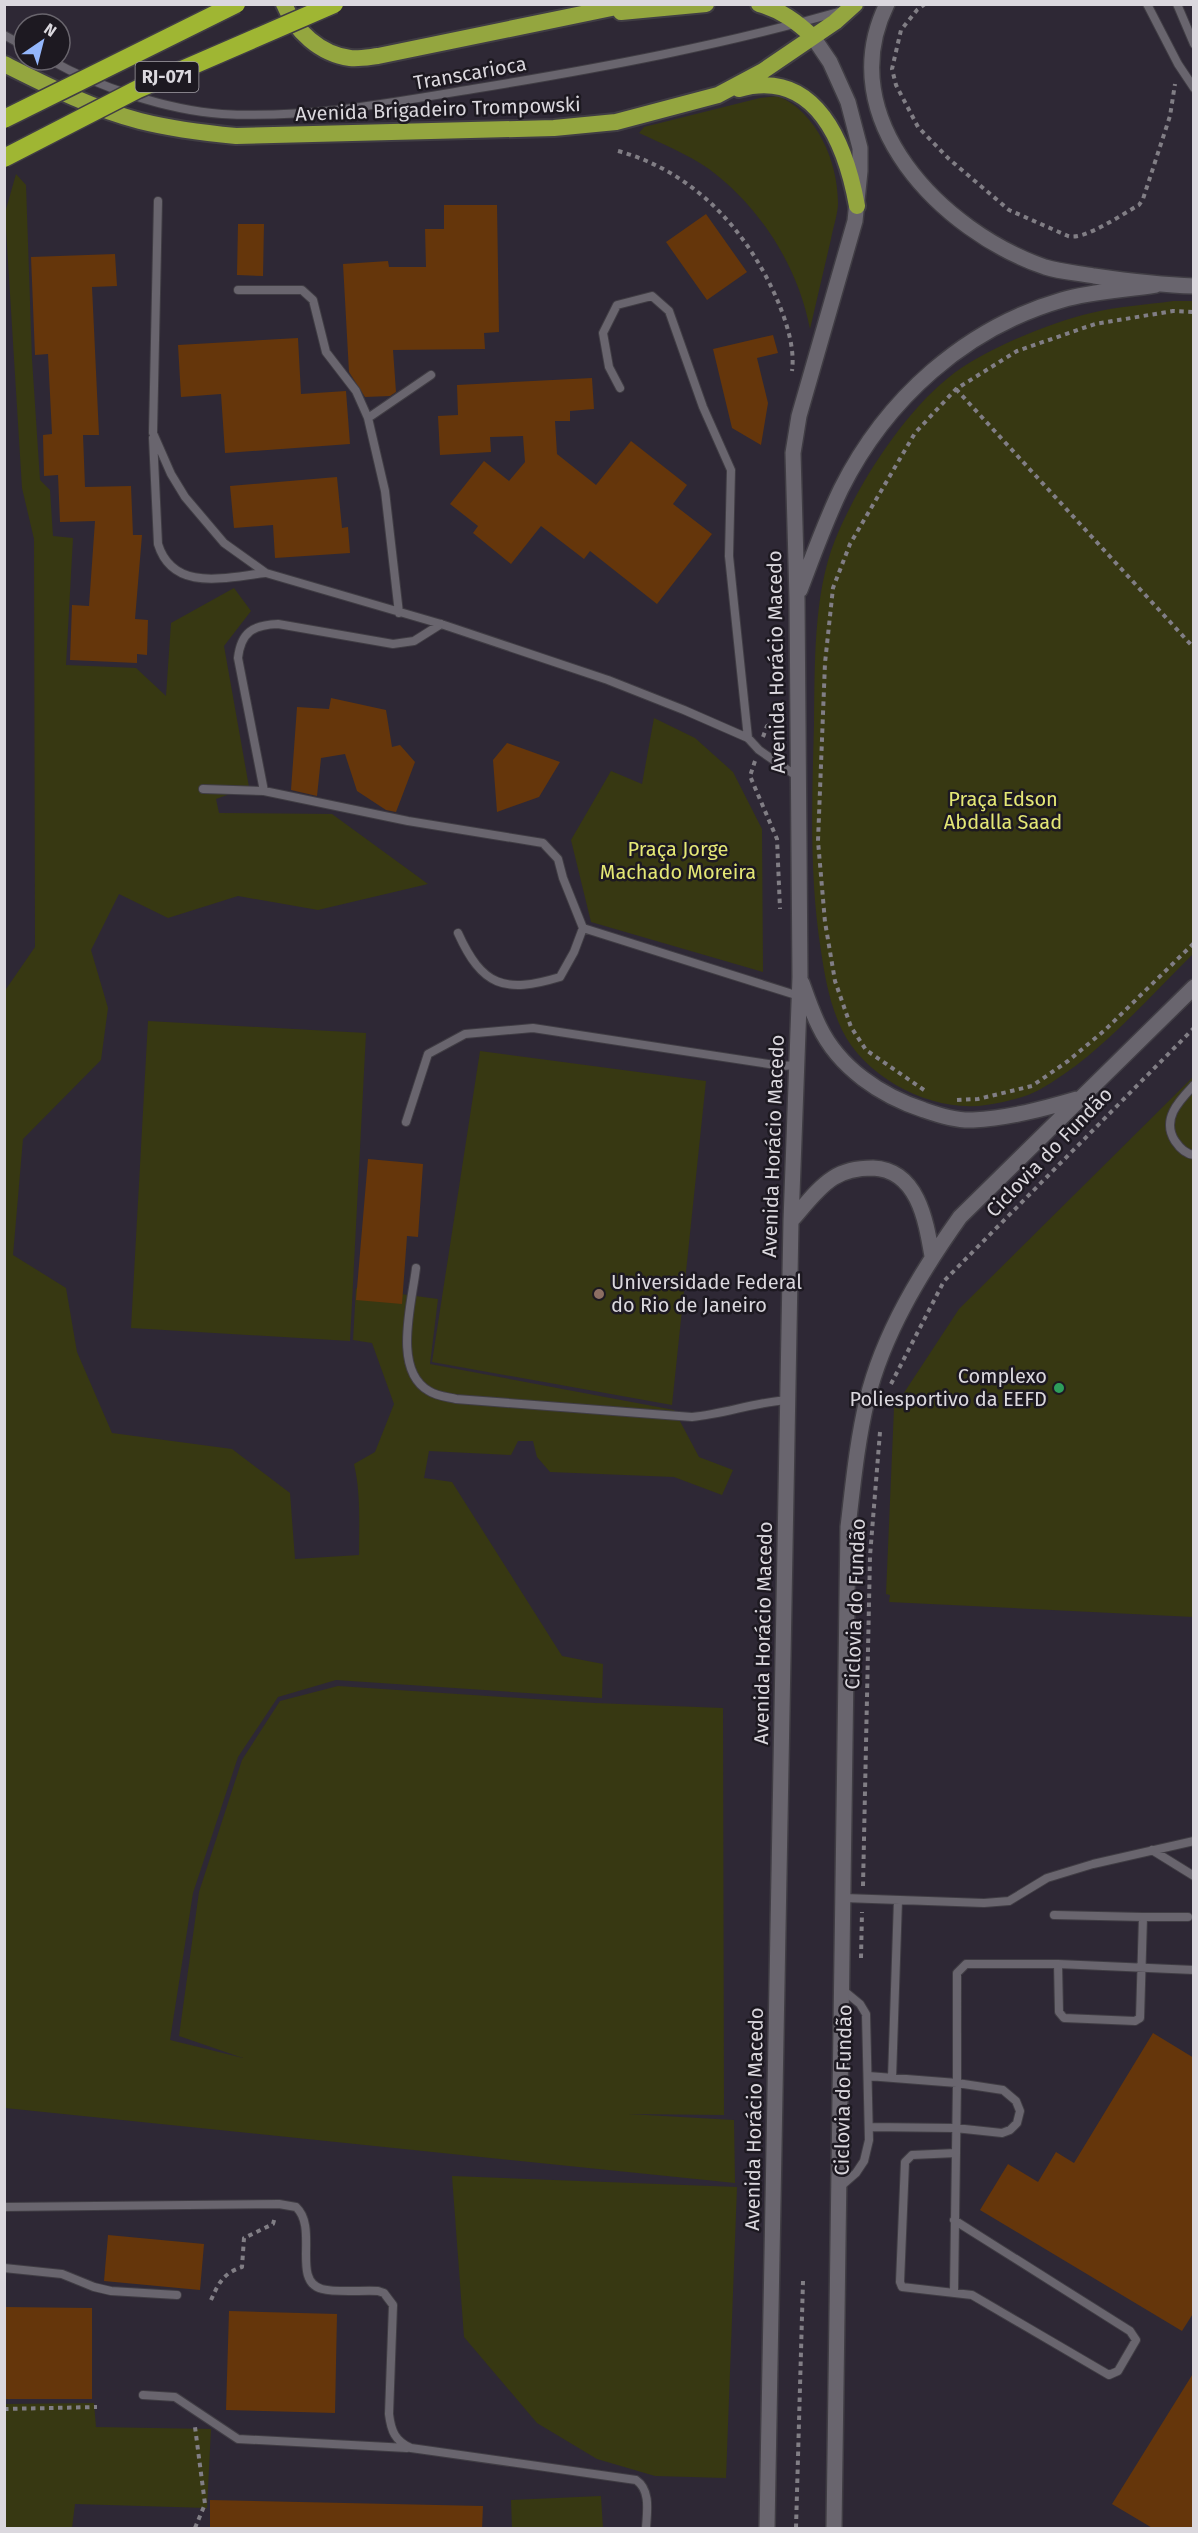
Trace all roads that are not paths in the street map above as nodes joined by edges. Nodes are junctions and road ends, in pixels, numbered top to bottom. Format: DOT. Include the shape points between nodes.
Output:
graph roads {
  1 [pos="236,4"];
  2 [pos="284,4"];
  3 [pos="334,4"];
  4 [pos="631,4"];
  5 [pos="706,4"];
  6 [pos="759,4"];
  7 [pos="887,4"];
  8 [pos="1147,4"];
  9 [pos="1177,4"];
  10 [pos="855,6"];
  11 [pos="587,15"];
  12 [pos="798,23"];
  13 [pos="813,37"];
  14 [pos="1194,45"];
  15 [pos="4,64"];
  16 [pos="72,70"];
  17 [pos="1194,88"];
  18 [pos="718,95"];
  19 [pos="4,119"];
  20 [pos="4,158"];
  21 [pos="158,201"];
  22 [pos="856,206"];
  23 [pos="1156,285"];
  24 [pos="1194,286"];
  25 [pos="238,290"];
  26 [pos="431,375"];
  27 [pos="620,388"];
  28 [pos="368,418"];
  29 [pos="153,434"];
  30 [pos="266,573"];
  31 [pos="797,599"];
  32 [pos="399,613"];
  33 [pos="441,624"];
  34 [pos="748,738"];
  35 [pos="799,778"];
  36 [pos="203,789"];
  37 [pos="264,791"];
  38 [pos="583,928"];
  39 [pos="458,933"];
  40 [pos="800,977"];
  41 [pos="1194,987"];
  42 [pos="799,996"];
  43 [pos="796,1065"];
  44 [pos="1194,1085"];
  45 [pos="1080,1098"];
  46 [pos="406,1122"];
  47 [pos="1194,1155"];
  48 [pos="790,1221"];
  49 [pos="932,1256"];
  50 [pos="416,1268"];
  51 [pos="788,1400"];
  52 [pos="1194,1841"];
  53 [pos="1152,1850"];
  54 [pos="1194,1876"];
  55 [pos="844,1898"];
  56 [pos="898,1900"];
  57 [pos="1054,1915"];
  58 [pos="1143,1917"];
  59 [pos="1188,1917"];
  60 [pos="1058,1964"];
  61 [pos="1142,1967"];
  62 [pos="1194,1970"];
  63 [pos="843,1990"];
  64 [pos="868,2076"];
  65 [pos="892,2078"];
  66 [pos="957,2083"];
  67 [pos="869,2127"];
  68 [pos="955,2128"];
  69 [pos="956,2152"];
  70 [pos="840,2187"];
  71 [pos="4,2207"];
  72 [pos="954,2220"];
  73 [pos="4,2268"];
  74 [pos="954,2291"];
  75 [pos="177,2295"];
  76 [pos="142,2395"];
  77 [pos="411,2448"];
  78 [pos="646,2529"];
  79 [pos="767,2529"];
  80 [pos="834,2529"];
  1 -- 19 [label="highway, RJ-071, bridge"];
  2 -- 11 [label="highway" via="297,28 311,40 327,51 350,58 378,56"];
  3 -- 20 [label="highway, RJ-071, bridge" via="138,89"];
  4 -- 11 [label="highway"];
  5 -- 11 [label="highway"];
  6 -- 12 [label="highway"];
  7 -- 23 [label="street" via="875,35 876,101 894,149 936,201 1021,258 1048,268"];
  8 -- 17 [label="lane"];
  9 -- 14 [label="lane"];
  10 -- 12 [label="lane, Transcarioca"];
  10 -- 13 [label="highway, Avenida Brigadeiro Trompowski"];
  12 -- 13 [label="highway"];
  12 -- 16 [label="lane, Transcarioca" via="721,43 367,107 221,114 156,101"];
  13 -- 18 [label="highway, Avenida Brigadeiro Trompowski"];
  13 -- 22 [label="street, Avenida Horácio Macedo" via="836,74 855,126 860,148"];
  15 -- 18 [label="highway, Avenida Brigadeiro Trompowski" via="58,91 138,121 236,136 584,126 652,114"];
  18 -- 22 [label="highway" via="769,85 792,91 806,100 820,112 839,141"];
  21 -- 29 [label="lane"];
  22 -- 31 [label="street, Avenida Horácio Macedo" via="799,416 793,453"];
  23 -- 24 [label="street"];
  23 -- 31 [label="street" via="1064,299 1031,310 991,327 920,382 887,418 842,488"];
  25 -- 28 [label="lane" via="302,290 309,295 326,352 356,391"];
  26 -- 28 [label="lane"];
  27 -- 34 [label="lane" via="609,367 603,333 617,305 652,296 669,310 731,470 729,556"];
  28 -- 32 [label="lane" via="385,491"];
  29 -- 30 [label="lane" via="171,474 204,522 224,543"];
  29 -- 30 [label="lane" via="162,558 172,569 204,579"];
  30 -- 32 [label="lane"];
  31 -- 35 [label="street, Avenida Horácio Macedo"];
  32 -- 33 [label="lane"];
  33 -- 34 [label="lane" via="608,680"];
  33 -- 37 [label="lane" via="414,641 393,644 279,624 261,624 249,632 240,643 238,658"];
  34 -- 35 [label="lane"];
  35 -- 40 [label="street, Avenida Horácio Macedo"];
  36 -- 37 [label="lane"];
  37 -- 38 [label="lane" via="408,821 543,843 558,859"];
  38 -- 39 [label="lane" via="560,977 538,984 494,982 475,966"];
  38 -- 42 [label="lane"];
  40 -- 42 [label="street, Avenida Horácio Macedo"];
  40 -- 45 [label="street" via="820,1028 836,1051 863,1080 898,1102 971,1120 1038,1110"];
  41 -- 45 [label="street"];
  42 -- 43 [label="street, Avenida Horácio Macedo"];
  43 -- 46 [label="lane" via="533,1028 465,1034 429,1054"];
  43 -- 48 [label="street, Avenida Horácio Macedo"];
  44 -- 47 [label="lane" via="1170,1114 1169,1124 1177,1144"];
  45 -- 49 [label="street" via="977,1198"];
  48 -- 49 [label="street" via="831,1180 860,1168 879,1168 904,1181 913,1192 925,1217"];
  48 -- 51 [label="street, Avenida Horácio Macedo"];
  49 -- 55 [label="street" via="876,1372 867,1399 854,1473 848,1527"];
  50 -- 51 [label="lane" via="408,1359 414,1378 429,1392 456,1399 692,1417"];
  51 -- 79 [label="street, Avenida Horácio Macedo"];
  52 -- 53 [label="lane"];
  53 -- 54 [label="lane"];
  53 -- 56 [label="lane" via="1047,1878 1009,1901"];
  55 -- 56 [label="lane"];
  55 -- 63 [label="street"];
  56 -- 65 [label="lane"];
  57 -- 58 [label="lane"];
  58 -- 59 [label="lane"];
  58 -- 61 [label="lane"];
  60 -- 61 [label="lane"];
  60 -- 61 [label="lane" via="1060,2015 1064,2018 1135,2021 1140,2018"];
  60 -- 66 [label="lane" via="966,1964 960,1968"];
  61 -- 62 [label="lane"];
  63 -- 64 [label="lane" via="866,2014"];
  63 -- 70 [label="street"];
  64 -- 65 [label="lane"];
  64 -- 67 [label="lane"];
  65 -- 66 [label="lane"];
  66 -- 68 [label="lane"];
  66 -- 68 [label="lane" via="1003,2090 1016,2101 1020,2111 1017,2123 1002,2133"];
  67 -- 68 [label="lane"];
  67 -- 70 [label="lane" via="864,2161"];
  68 -- 69 [label="lane"];
  69 -- 72 [label="lane"];
  69 -- 74 [label="lane" via="907,2158 900,2282 909,2289"];
  70 -- 80 [label="street"];
  71 -- 77 [label="lane" via="296,2207 306,2220 306,2272 313,2284 322,2289 378,2291 393,2305 390,2421 396,2440"];
  72 -- 74 [label="lane"];
  72 -- 74 [label="lane" via="1130,2331 1136,2340 1118,2371 1109,2375 972,2295"];
  73 -- 75 [label="lane" via="62,2274 111,2292"];
  76 -- 77 [label="lane" via="175,2397 238,2439"];
  77 -- 78 [label="lane" via="636,2480 645,2491"];
}
